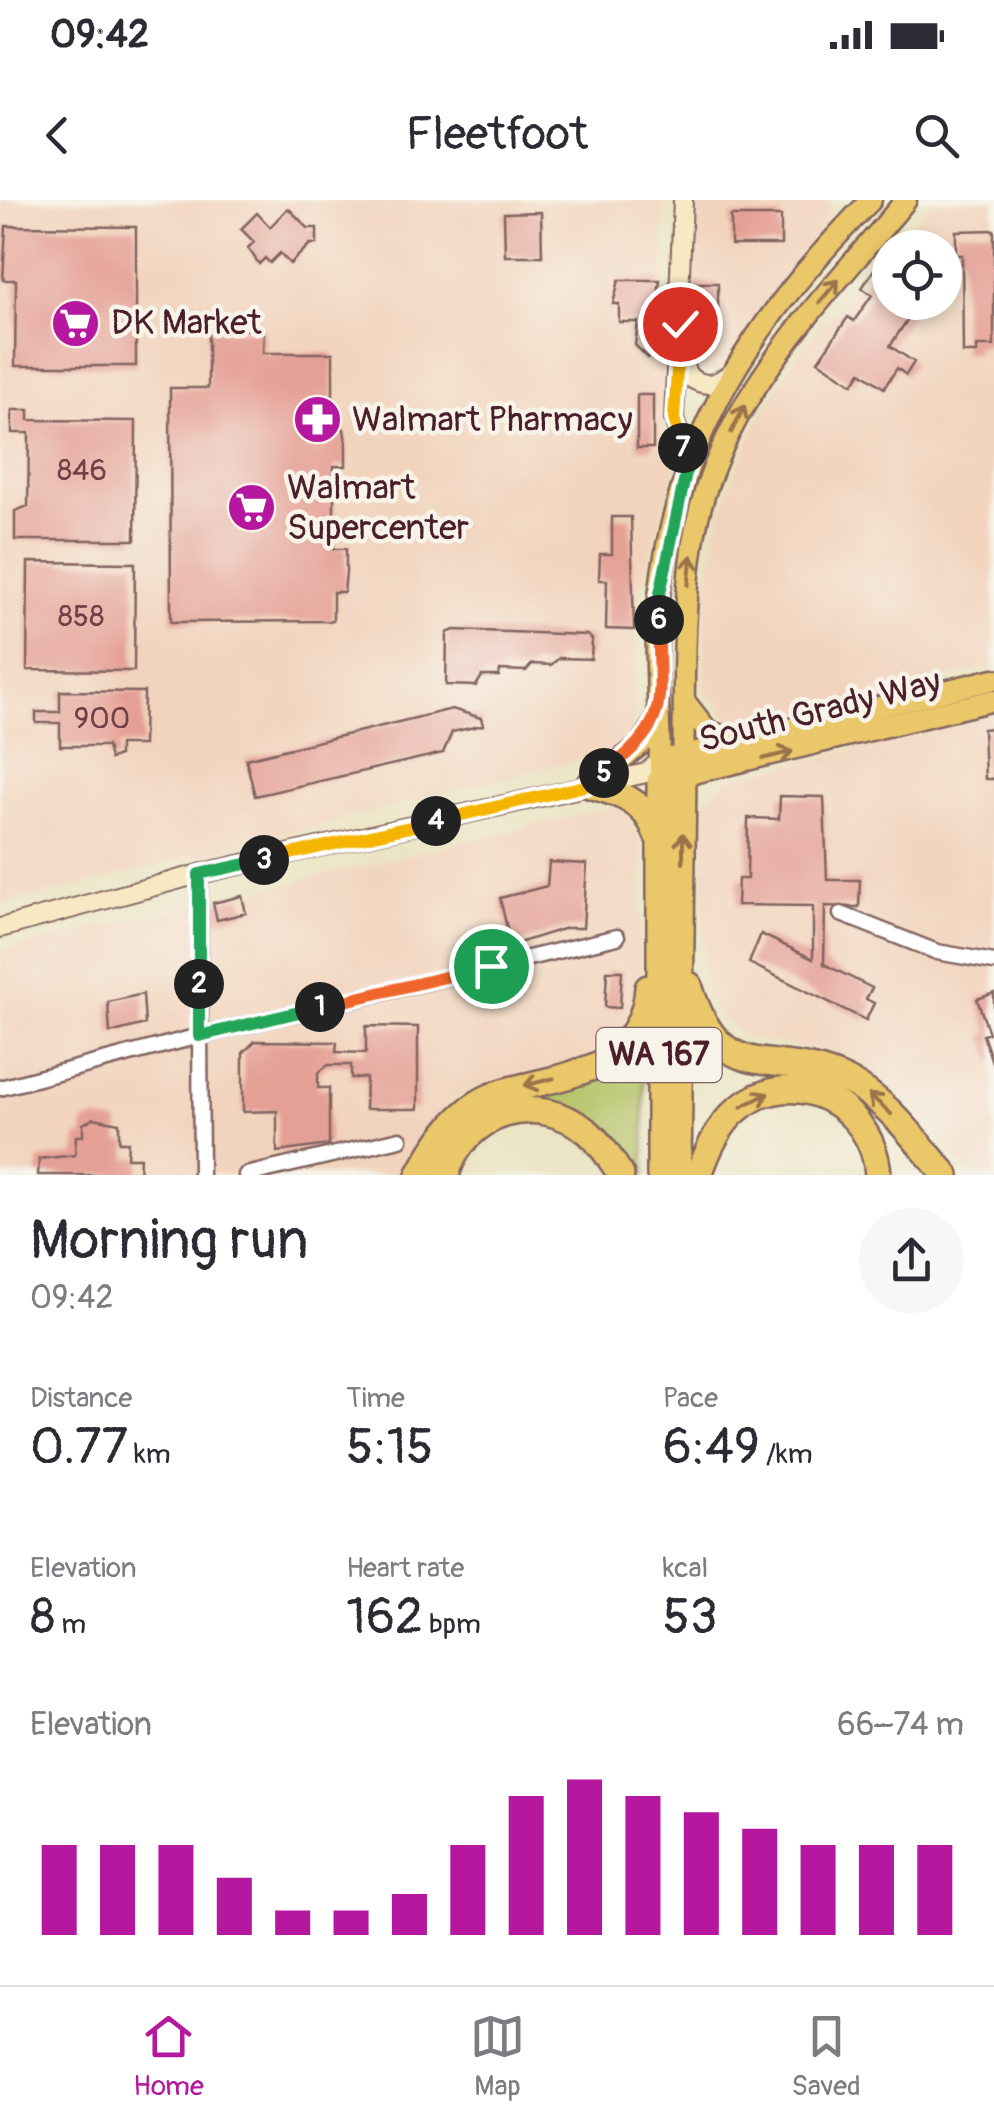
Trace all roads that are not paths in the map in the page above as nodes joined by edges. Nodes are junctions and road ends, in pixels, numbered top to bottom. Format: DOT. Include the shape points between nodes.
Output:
graph roads {
  1 [pos="683,200"];
  2 [pos="842,200"];
  3 [pos="870,200"];
  4 [pos="906,200"];
  5 [pos="842,230"];
  6 [pos="680,358"];
  7 [pos="730,374"];
  8 [pos="688,463"];
  9 [pos="994,679"];
  10 [pos="994,700"];
  11 [pos="685,702"];
  12 [pos="658,718"];
  13 [pos="738,744"];
  14 [pos="667,770"];
  15 [pos="589,785"];
  16 [pos="659,840"];
  17 [pos="199,874"];
  18 [pos="842,914"];
  19 [pos="0,928"];
  20 [pos="658,934"];
  21 [pos="617,938"];
  22 [pos="681,962"];
  23 [pos="994,962"];
  24 [pos="199,1036"];
  25 [pos="0,1088"];
  26 [pos="400,1139"];
  27 [pos="201,1175"];
  28 [pos="246,1175"];
  29 [pos="419,1175"];
  30 [pos="446,1175"];
  31 [pos="621,1175"];
  32 [pos="660,1175"];
  33 [pos="678,1175"];
  34 [pos="699,1175"];
  35 [pos="878,1175"];
  36 [pos="946,1175"];
  1 -- 6 [label="main road"];
  2 -- 5 [label="main road"];
  3 -- 5 [label="main road, WA 167"];
  11 -- 4 [label="main road, WA 167, one-way" via="693,541 718,459 784,344"];
  5 -- 7 [label="main road, WA 167" via="784,296"];
  6 -- 7 [label="main road" via="697,382 716,384"];
  6 -- 8 [label="main road" via="674,419"];
  7 -- 8 [label="main road, WA 167"];
  8 -- 12 [label="main road, WA 167" via="659,598"];
  9 -- 13 [label="main road, South Grady Way"];
  14 -- 10 [label="main road, South Grady Way, one-way"];
  11 -- 13 [label="main road" via="707,730"];
  11 -- 14 [label="main road, WA 167"];
  12 -- 14 [label="main road, WA 167"];
  12 -- 15 [label="main road" via="640,745"];
  13 -- 14 [label="main road, South Grady Way"];
  14 -- 15 [label="main road"];
  14 -- 16 [label="highway, WA 167"];
  22 -- 14 [label="highway, WA 167, one-way"];
  15 -- 16 [label="highway" via="634,800"];
  15 -- 17 [label="main road"];
  16 -- 20 [label="highway"];
  17 -- 19 [label="main road"];
  17 -- 24 [label="street"];
  18 -- 23 [label="street" via="937,952"];
  20 -- 29 [label="highway, one-way" via="645,1012 627,1045 593,1068 480,1100 446,1128"];
  20 -- 32 [label="highway, WA 167"];
  21 -- 24 [label="street"];
  22 -- 33 [label="highway, WA 167"];
  36 -- 22 [label="highway, one-way" via="883,1104 849,1081 755,1062 720,1043 696,1012"];
  24 -- 25 [label="street"];
  24 -- 27 [label="street"];
  26 -- 28 [label="street"];
  30 -- 31 [label="highway" via="470,1133 494,1116 526,1110 577,1125"];
  34 -- 35 [label="highway, one-way" via="732,1115 750,1100 784,1090 820,1093 849,1110 872,1142"];
}
